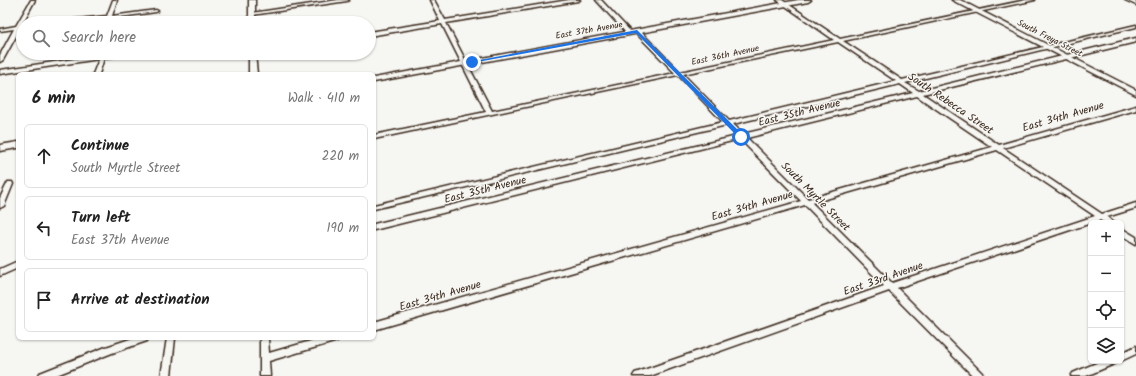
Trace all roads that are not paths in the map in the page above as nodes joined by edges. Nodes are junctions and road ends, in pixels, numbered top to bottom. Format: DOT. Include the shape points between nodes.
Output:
graph roads {
  1 [pos="33,0"];
  2 [pos="115,0"];
  3 [pos="252,0"];
  4 [pos="347,0"];
  5 [pos="432,0"];
  6 [pos="578,0"];
  7 [pos="598,0"];
  8 [pos="780,0"];
  9 [pos="808,0"];
  10 [pos="954,0"];
  11 [pos="1033,0"];
  12 [pos="1127,0"];
  13 [pos="786,4"];
  14 [pos="1136,4"];
  15 [pos="156,11"];
  16 [pos="977,11"];
  17 [pos="252,14"];
  18 [pos="25,16"];
  19 [pos="110,16"];
  20 [pos="122,16"];
  21 [pos="444,22"];
  22 [pos="1136,26"];
  23 [pos="16,28"];
  24 [pos="0,30"];
  25 [pos="637,31"];
  26 [pos="376,33"];
  27 [pos="629,33"];
  28 [pos="16,34"];
  29 [pos="839,40"];
  30 [pos="1136,40"];
  31 [pos="1047,47"];
  32 [pos="1066,57"];
  33 [pos="0,60"];
  34 [pos="82,60"];
  35 [pos="101,60"];
  36 [pos="252,60"];
  37 [pos="464,63"];
  38 [pos="0,72"];
  39 [pos="97,72"];
  40 [pos="253,72"];
  41 [pos="678,74"];
  42 [pos="376,80"];
  43 [pos="900,82"];
  44 [pos="917,93"];
  45 [pos="1136,93"];
  46 [pos="1136,108"];
  47 [pos="490,113"];
  48 [pos="727,123"];
  49 [pos="376,137"];
  50 [pos="741,137"];
  51 [pos="16,145"];
  52 [pos="998,147"];
  53 [pos="0,148"];
  54 [pos="10,184"];
  55 [pos="806,202"];
  56 [pos="1136,205"];
  57 [pos="0,206"];
  58 [pos="376,207"];
  59 [pos="1102,217"];
  60 [pos="1106,220"];
  61 [pos="376,227"];
  62 [pos="1124,233"];
  63 [pos="1136,241"];
  64 [pos="16,265"];
  65 [pos="0,272"];
  66 [pos="890,287"];
  67 [pos="376,325"];
  68 [pos="138,340"];
  69 [pos="171,340"];
  70 [pos="264,340"];
  71 [pos="327,340"];
  72 [pos="1136,350"];
  73 [pos="1124,356"];
  74 [pos="265,358"];
  75 [pos="1104,364"];
  76 [pos="43,376"];
  77 [pos="166,376"];
  78 [pos="265,376"];
  79 [pos="638,376"];
  80 [pos="979,376"];
  81 [pos="1076,376"];
  1 -- 18 [label="street"];
  2 -- 19 [label="street"];
  3 -- 17 [label="street"];
  4 -- 17 [label="street"];
  5 -- 21 [label="street"];
  6 -- 21 [label="street"];
  7 -- 27 [label="street"];
  8 -- 13 [label="street, South Rebecca Street"];
  9 -- 13 [label="street, East 37th Avenue"];
  10 -- 16 [label="main road, South Freya Street"];
  11 -- 16 [label="street, East 36th Avenue"];
  12 -- 14 [label="street"];
  13 -- 25 [label="street, East 37th Avenue"];
  13 -- 29 [label="street, South Rebecca Street"];
  15 -- 20 [label="street"];
  16 -- 29 [label="street, East 36th Avenue"];
  16 -- 31 [label="main road, South Freya Street"];
  21 -- 26 [label="street"];
  21 -- 37 [label="street"];
  22 -- 31 [label="street, East 35th Avenue"];
  23 -- 24 [label="street"];
  25 -- 27 [label="street, East 37th Avenue"];
  25 -- 41 [label="street, South Myrtle Street"];
  27 -- 37 [label="street, East 37th Avenue"];
  28 -- 33 [label="street"];
  29 -- 41 [label="street, East 36th Avenue"];
  29 -- 43 [label="street, South Rebecca Street"];
  30 -- 32 [label="street, East 35th Avenue"];
  31 -- 32 [label="main road, South Freya Street"];
  31 -- 43 [label="street, East 35th Avenue"];
  32 -- 44 [label="street, East 35th Avenue"];
  32 -- 45 [label="main road, South Freya Street"];
  34 -- 38 [label="street"];
  35 -- 39 [label="street"];
  36 -- 40 [label="street"];
  37 -- 42 [label="street, East 37th Avenue"];
  37 -- 47 [label="street"];
  41 -- 47 [label="street, East 36th Avenue"];
  41 -- 48 [label="street, South Myrtle Street"];
  43 -- 44 [label="street, South Rebecca Street"];
  43 -- 48 [label="street, East 35th Avenue"];
  44 -- 50 [label="street, East 35th Avenue"];
  44 -- 52 [label="street, South Rebecca Street"];
  46 -- 52 [label="street, East 34th Avenue"];
  47 -- 49 [label="street, East 36th Avenue"];
  48 -- 50 [label="street, South Myrtle Street"];
  48 -- 58 [label="street, East 35th Avenue"];
  50 -- 55 [label="street, South Myrtle Street"];
  50 -- 61 [label="street, East 35th Avenue"];
  51 -- 53 [label="street"];
  52 -- 55 [label="street, East 34th Avenue"];
  52 -- 59 [label="street, South Rebecca Street"];
  54 -- 57 [label="street"];
  55 -- 66 [label="street, South Myrtle Street"];
  55 -- 67 [label="street, East 34th Avenue"];
  56 -- 59 [label="street, East 33rd Avenue"];
  59 -- 60 [label="street, South Rebecca Street"];
  59 -- 66 [label="street, East 33rd Avenue"];
  62 -- 63 [label="street"];
  64 -- 65 [label="street"];
  66 -- 79 [label="street, East 33rd Avenue"];
  66 -- 80 [label="street, South Myrtle Street"];
  68 -- 76 [label="street"];
  69 -- 77 [label="street"];
  70 -- 74 [label="street"];
  71 -- 74 [label="street"];
  72 -- 73 [label="street"];
  74 -- 78 [label="street"];
  75 -- 81 [label="street"];
}
